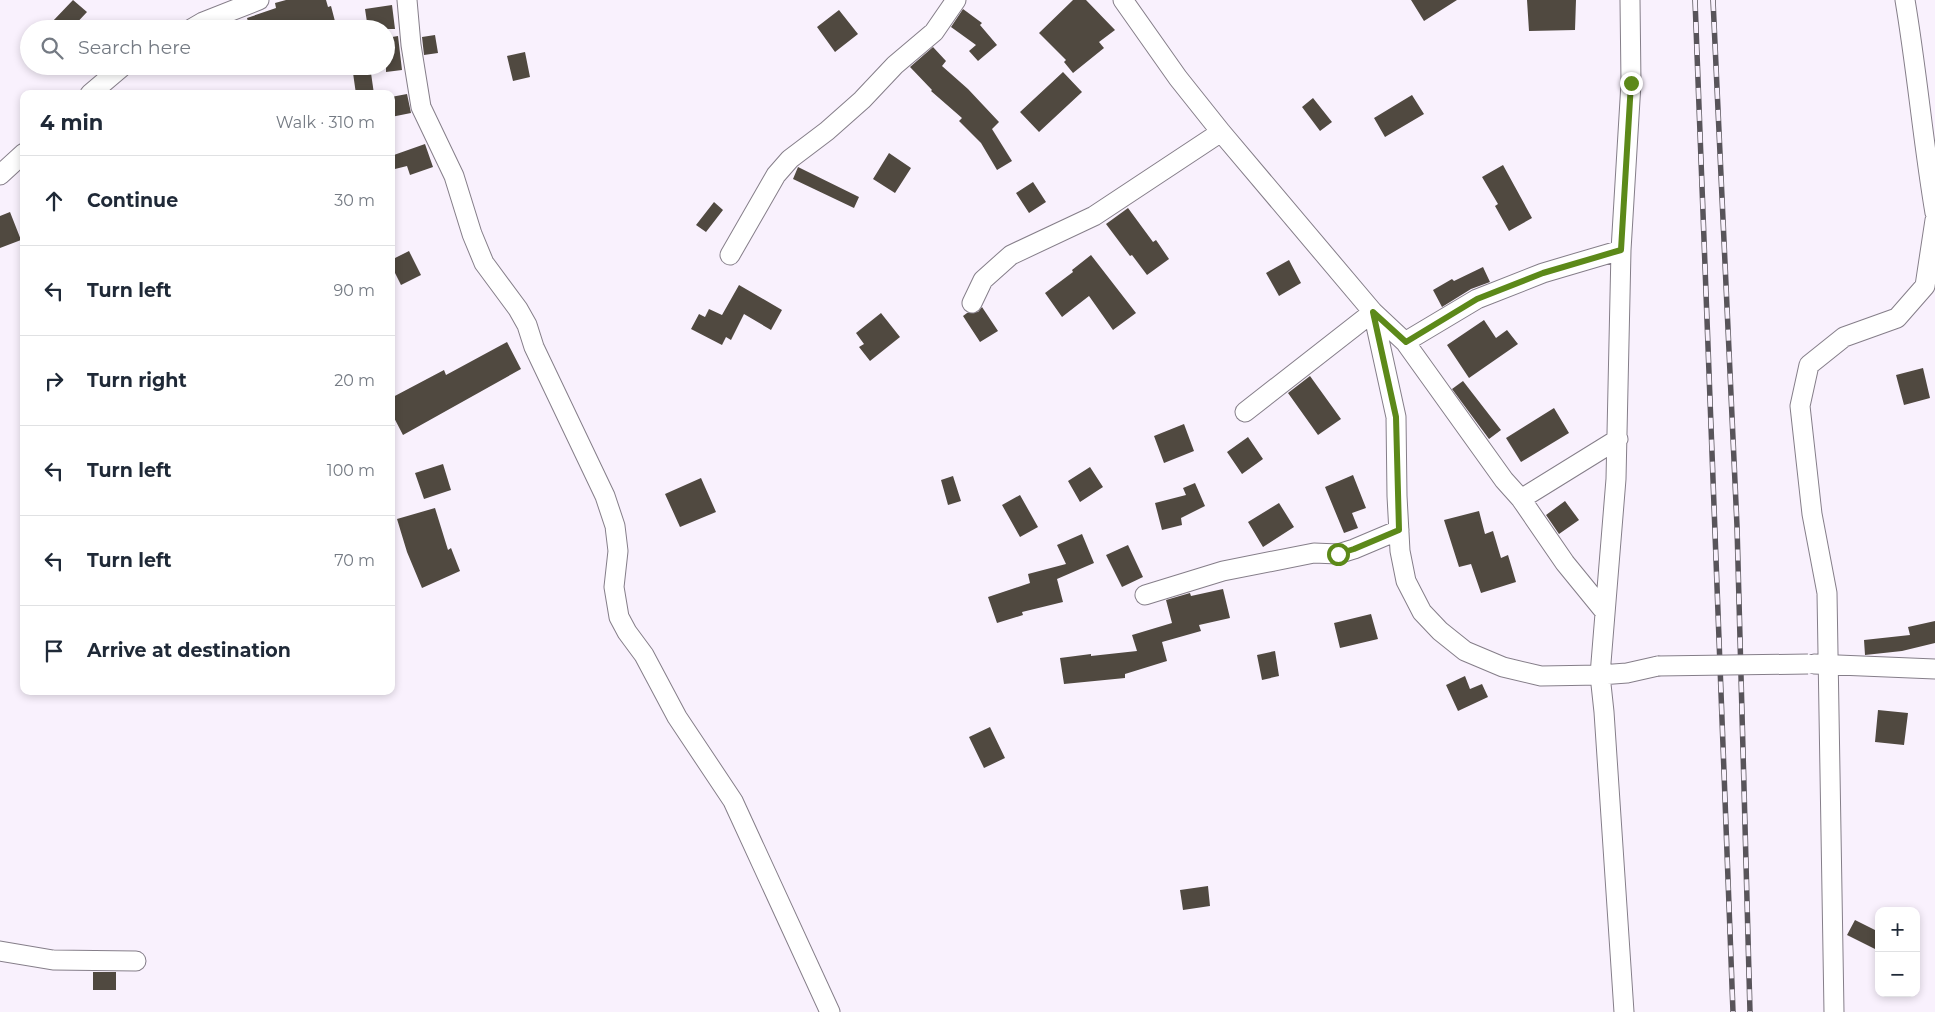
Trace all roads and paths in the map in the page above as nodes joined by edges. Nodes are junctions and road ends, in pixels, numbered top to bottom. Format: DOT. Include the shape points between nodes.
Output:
graph roads {
  1 [pos="259,0"];
  2 [pos="407,0"];
  3 [pos="956,0"];
  4 [pos="1123,0"];
  5 [pos="1630,0"];
  6 [pos="1906,0"];
  7 [pos="208,20"];
  8 [pos="112,75"];
  9 [pos="95,90"];
  10 [pos="1221,132"];
  11 [pos="20,158"];
  12 [pos="0,175"];
  13 [pos="1935,213"];
  14 [pos="1935,220"];
  15 [pos="1621,250"];
  16 [pos="730,255"];
  17 [pos="972,304"];
  18 [pos="1373,312"];
  19 [pos="1406,342"];
  20 [pos="1245,412"];
  21 [pos="1618,438"];
  22 [pos="1521,499"];
  23 [pos="1399,530"];
  24 [pos="1145,595"];
  25 [pos="1605,612"];
  26 [pos="1827,665"];
  27 [pos="1935,669"];
  28 [pos="1600,675"];
  29 [pos="0,951"];
  30 [pos="136,961"];
  31 [pos="830,1012"];
  32 [pos="1624,1012"];
  33 [pos="1834,1012"];
  1 -- 7 [label="street"];
  2 -- 31 [label="street" via="421,107 454,176 484,263 527,325 534,347 605,496 615,526 618,551 614,587 619,617 677,716 733,801"];
  3 -- 16 [label="street" via="934,32 827,131 790,159 776,175"];
  4 -- 10 [label="street"];
  5 -- 15 [label="street" via="1631,83"];
  6 -- 13 [label="street"];
  8 -- 9 [label="street"];
  10 -- 17 [label="street" via="1094,216 1011,255 983,280"];
  10 -- 18 [label="street"];
  11 -- 12 [label="street"];
  14 -- 26 [label="street" via="1925,286 1897,318 1844,337 1809,365 1800,406 1812,514 1826,593"];
  15 -- 19 [label="street" via="1543,273 1477,299"];
  15 -- 21 [label="street"];
  18 -- 19 [label="street"];
  18 -- 20 [label="street"];
  18 -- 23 [label="street" via="1396,417"];
  19 -- 22 [label="street"];
  21 -- 22 [label="street"];
  21 -- 25 [label="street"];
  22 -- 25 [label="street" via="1565,563"];
  23 -- 24 [label="street" via="1338,554 1314,553 1223,571"];
  23 -- 28 [label="street" via="1406,581 1422,612 1465,651 1503,667 1541,676"];
  25 -- 28 [label="street"];
  26 -- 27 [label="street"];
  26 -- 28 [label="street, bridge" via="1658,666"];
  26 -- 33 [label="street"];
  28 -- 32 [label="street"];
  29 -- 30 [label="street" via="53,960"];
}
